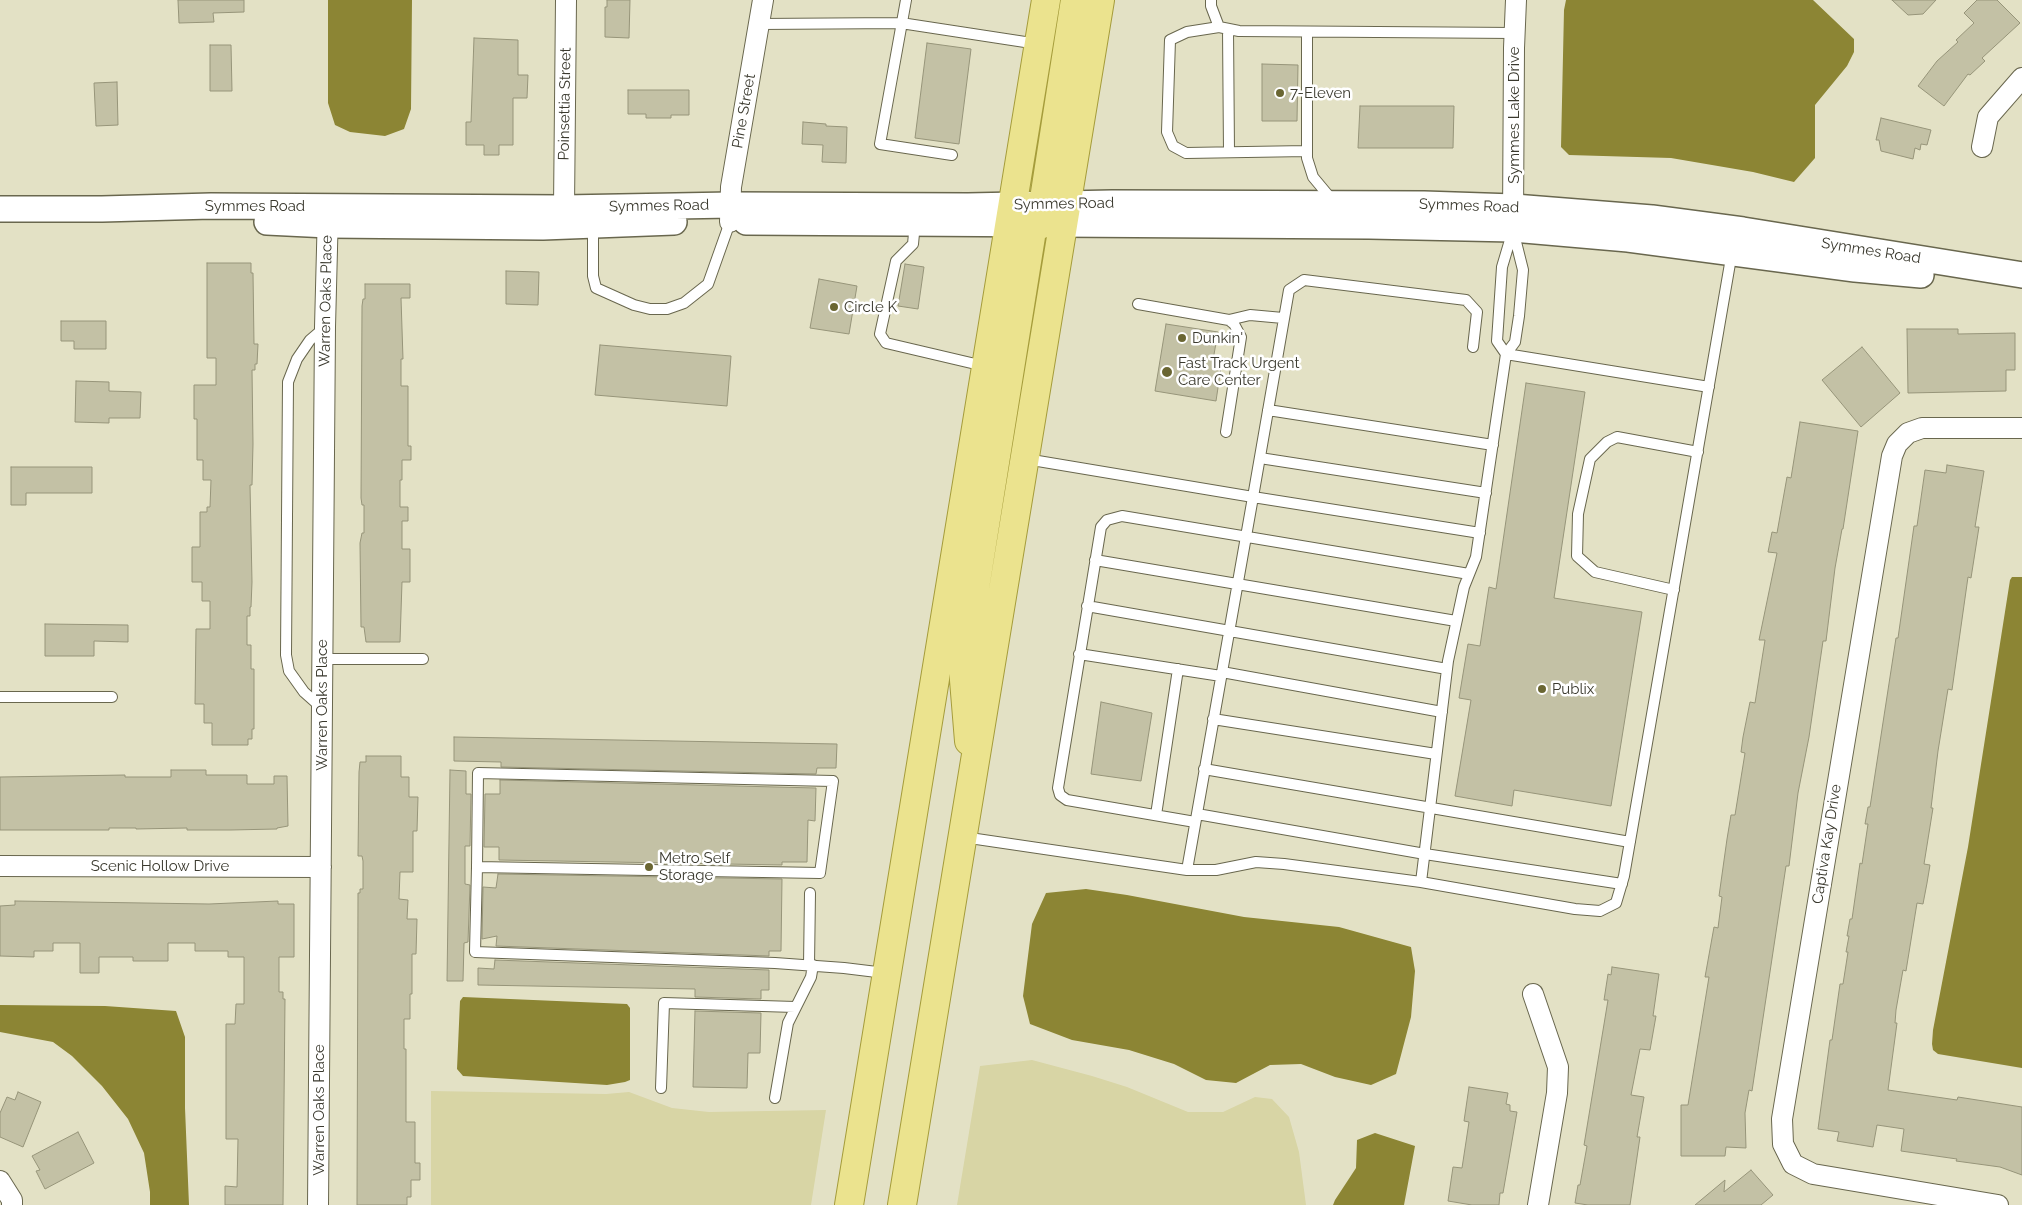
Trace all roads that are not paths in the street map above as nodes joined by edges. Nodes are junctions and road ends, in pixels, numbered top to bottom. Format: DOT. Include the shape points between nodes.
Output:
graph roads {
  1 [pos="566,0"];
  2 [pos="763,0"];
  3 [pos="906,0"];
  4 [pos="1046,0"];
  5 [pos="1075,0"];
  6 [pos="1100,0"];
  7 [pos="1211,0"];
  8 [pos="1516,0"];
  9 [pos="901,23"];
  10 [pos="759,24"];
  11 [pos="1223,28"];
  12 [pos="1307,32"];
  13 [pos="1515,33"];
  14 [pos="1039,45"];
  15 [pos="2022,78"];
  16 [pos="1982,147"];
  17 [pos="1307,151"];
  18 [pos="1229,152"];
  19 [pos="952,155"];
  20 [pos="1335,203"];
  21 [pos="564,208"];
  22 [pos="0,209"];
  23 [pos="730,213"];
  24 [pos="328,215"];
  25 [pos="1038,215"];
  26 [pos="1513,218"];
  27 [pos="915,224"];
  28 [pos="593,226"];
  29 [pos="1732,252"];
  30 [pos="2022,275"];
  31 [pos="1138,304"];
  32 [pos="1283,318"];
  33 [pos="1229,320"];
  34 [pos="325,327"];
  35 [pos="1472,347"];
  36 [pos="1506,354"];
  37 [pos="986,367"];
  38 [pos="1709,387"];
  39 [pos="1268,410"];
  40 [pos="2022,428"];
  41 [pos="1226,432"];
  42 [pos="1493,445"];
  43 [pos="1698,452"];
  44 [pos="1260,458"];
  45 [pos="1025,459"];
  46 [pos="1486,494"];
  47 [pos="1253,497"];
  48 [pos="1480,533"];
  49 [pos="1245,535"];
  50 [pos="1095,560"];
  51 [pos="1469,574"];
  52 [pos="1238,584"];
  53 [pos="1674,590"];
  54 [pos="1088,606"];
  55 [pos="1456,622"];
  56 [pos="1229,632"];
  57 [pos="1079,654"];
  58 [pos="322,659"];
  59 [pos="423,659"];
  60 [pos="1178,669"];
  61 [pos="1447,669"];
  62 [pos="1221,674"];
  63 [pos="112,697"];
  64 [pos="0,698"];
  65 [pos="322,708"];
  66 [pos="1442,712"];
  67 [pos="1213,719"];
  68 [pos="1436,754"];
  69 [pos="1204,769"];
  70 [pos="974,772"];
  71 [pos="1430,806"];
  72 [pos="1156,815"];
  73 [pos="1196,818"];
  74 [pos="963,837"];
  75 [pos="1630,842"];
  76 [pos="1425,854"];
  77 [pos="0,866"];
  78 [pos="321,867"];
  79 [pos="477,868"];
  80 [pos="1186,870"];
  81 [pos="1421,882"];
  82 [pos="1622,884"];
  83 [pos="810,893"];
  84 [pos="811,965"];
  85 [pos="886,974"];
  86 [pos="1533,994"];
  87 [pos="795,1007"];
  88 [pos="661,1088"];
  89 [pos="775,1098"];
  90 [pos="0,1181"];
  91 [pos="12,1205"];
  92 [pos="318,1205"];
  93 [pos="849,1205"];
  94 [pos="902,1205"];
  95 [pos="1538,1205"];
  96 [pos="1998,1205"];
  1 -- 21 [label="street, Poinsettia Street"];
  2 -- 10 [label="street, Pine Street"];
  3 -- 9 [label="lane"];
  4 -- 14 [label="main road"];
  5 -- 25 [label="main road"];
  6 -- 25 [label="main road"];
  7 -- 11 [label="lane"];
  8 -- 13 [label="street, Symmes Lake Drive"];
  9 -- 10 [label="lane"];
  9 -- 14 [label="lane"];
  9 -- 19 [label="lane" via="880,144"];
  10 -- 23 [label="street, Pine Street" via="731,186"];
  11 -- 12 [label="lane"];
  11 -- 18 [label="lane"];
  11 -- 18 [label="lane" via="1186,32 1170,40 1167,132 1173,146 1186,153"];
  12 -- 13 [label="lane"];
  12 -- 17 [label="lane"];
  13 -- 26 [label="street, Symmes Lake Drive"];
  14 -- 25 [label="main road"];
  15 -- 16 [label="street" via="1988,117"];
  17 -- 18 [label="lane"];
  17 -- 20 [label="lane" via="1313,177"];
  20 -- 25 [label="street, Symmes Road"];
  20 -- 26 [label="street, Symmes Road" via="1424,204"];
  21 -- 23 [label="street, Symmes Road"];
  21 -- 24 [label="street, Symmes Road"];
  22 -- 24 [label="street, Symmes Road" via="102,209 260,222"];
  23 -- 25 [label="street, Symmes Road"];
  23 -- 27 [label="street, Symmes Road"];
  23 -- 28 [label="street, Symmes Road"];
  23 -- 28 [label="lane" via="708,284 684,303 667,309 650,309 596,288 592,276"];
  24 -- 28 [label="street, Symmes Road" via="543,227"];
  24 -- 34 [label="street, Warren Oaks Place"];
  25 -- 26 [label="street, Symmes Road" via="1370,226"];
  25 -- 27 [label="street, Symmes Road"];
  25 -- 37 [label="main road"];
  25 -- 45 [label="main road"];
  25 -- 70 [label="main road" via="964,657"];
  26 -- 29 [label="street, Symmes Road" via="1628,239"];
  26 -- 30 [label="street, Symmes Road" via="1652,218"];
  26 -- 36 [label="lane" via="1502,267 1497,341"];
  26 -- 36 [label="lane" via="1523,270 1522,294 1515,342"];
  27 -- 37 [label="lane" via="913,244 896,261 880,334 886,343"];
  29 -- 30 [label="street, Symmes Road" via="1918,275 1963,278"];
  29 -- 38 [label="lane"];
  31 -- 33 [label="lane"];
  32 -- 33 [label="lane" via="1250,316"];
  32 -- 35 [label="lane" via="1289,290 1304,280 1466,300 1477,312"];
  32 -- 39 [label="lane"];
  33 -- 41 [label="lane" via="1241,337"];
  34 -- 58 [label="street, Warren Oaks Place"];
  34 -- 65 [label="lane" via="310,340 297,359 288,382 286,655 290,670 304,692"];
  36 -- 38 [label="lane"];
  36 -- 42 [label="lane"];
  37 -- 85 [label="main road"];
  38 -- 43 [label="lane"];
  39 -- 42 [label="lane"];
  39 -- 44 [label="lane"];
  40 -- 96 [label="street, Captiva Kay Drive" via="1922,428 1908,433 1897,444 1892,456 1782,1119 1783,1144 1793,1164 1813,1174"];
  42 -- 46 [label="lane"];
  43 -- 53 [label="lane"];
  43 -- 53 [label="lane" via="1617,437 1607,442 1590,459 1578,514 1577,556 1595,572"];
  44 -- 46 [label="lane"];
  44 -- 47 [label="lane"];
  45 -- 47 [label="lane"];
  45 -- 70 [label="main road"];
  46 -- 48 [label="lane"];
  47 -- 48 [label="lane"];
  47 -- 49 [label="lane"];
  48 -- 51 [label="lane"];
  49 -- 50 [label="lane" via="1122,516 1107,520 1101,527"];
  49 -- 51 [label="lane"];
  49 -- 52 [label="lane"];
  50 -- 52 [label="lane"];
  50 -- 54 [label="lane"];
  51 -- 55 [label="lane"];
  52 -- 55 [label="lane"];
  52 -- 56 [label="lane"];
  53 -- 75 [label="lane"];
  54 -- 56 [label="lane"];
  54 -- 57 [label="lane"];
  55 -- 61 [label="lane"];
  56 -- 61 [label="lane"];
  56 -- 62 [label="lane"];
  57 -- 60 [label="lane"];
  57 -- 72 [label="lane" via="1058,780 1060,795 1068,800"];
  58 -- 59 [label="lane"];
  58 -- 65 [label="street, Warren Oaks Place"];
  60 -- 62 [label="lane"];
  60 -- 72 [label="lane"];
  61 -- 66 [label="lane"];
  62 -- 66 [label="lane"];
  62 -- 67 [label="lane"];
  63 -- 64 [label="lane"];
  65 -- 78 [label="street, Warren Oaks Place"];
  66 -- 68 [label="lane"];
  67 -- 68 [label="lane"];
  67 -- 69 [label="lane"];
  68 -- 71 [label="lane"];
  69 -- 71 [label="lane"];
  69 -- 73 [label="lane"];
  70 -- 74 [label="main road"];
  71 -- 75 [label="lane"];
  71 -- 76 [label="lane"];
  72 -- 73 [label="lane"];
  73 -- 76 [label="lane"];
  73 -- 80 [label="lane"];
  74 -- 80 [label="lane"];
  74 -- 94 [label="main road"];
  75 -- 82 [label="lane"];
  76 -- 81 [label="lane"];
  76 -- 82 [label="lane"];
  77 -- 78 [label="street, Scenic Hollow Drive"];
  78 -- 92 [label="street, Warren Oaks Place"];
  79 -- 79 [label="lane" via="478,773 833,781 820,873"];
  79 -- 84 [label="lane" via="475,952"];
  80 -- 81 [label="lane" via="1216,870 1256,862"];
  81 -- 82 [label="lane" via="1574,910 1600,911 1616,903"];
  83 -- 84 [label="lane"];
  84 -- 85 [label="lane"];
  84 -- 87 [label="lane" via="811,977"];
  85 -- 93 [label="main road"];
  86 -- 95 [label="street" via="1558,1067 1557,1093"];
  87 -- 88 [label="lane" via="664,1004"];
  87 -- 89 [label="lane" via="788,1023"];
  90 -- 91 [label="street"];
}
